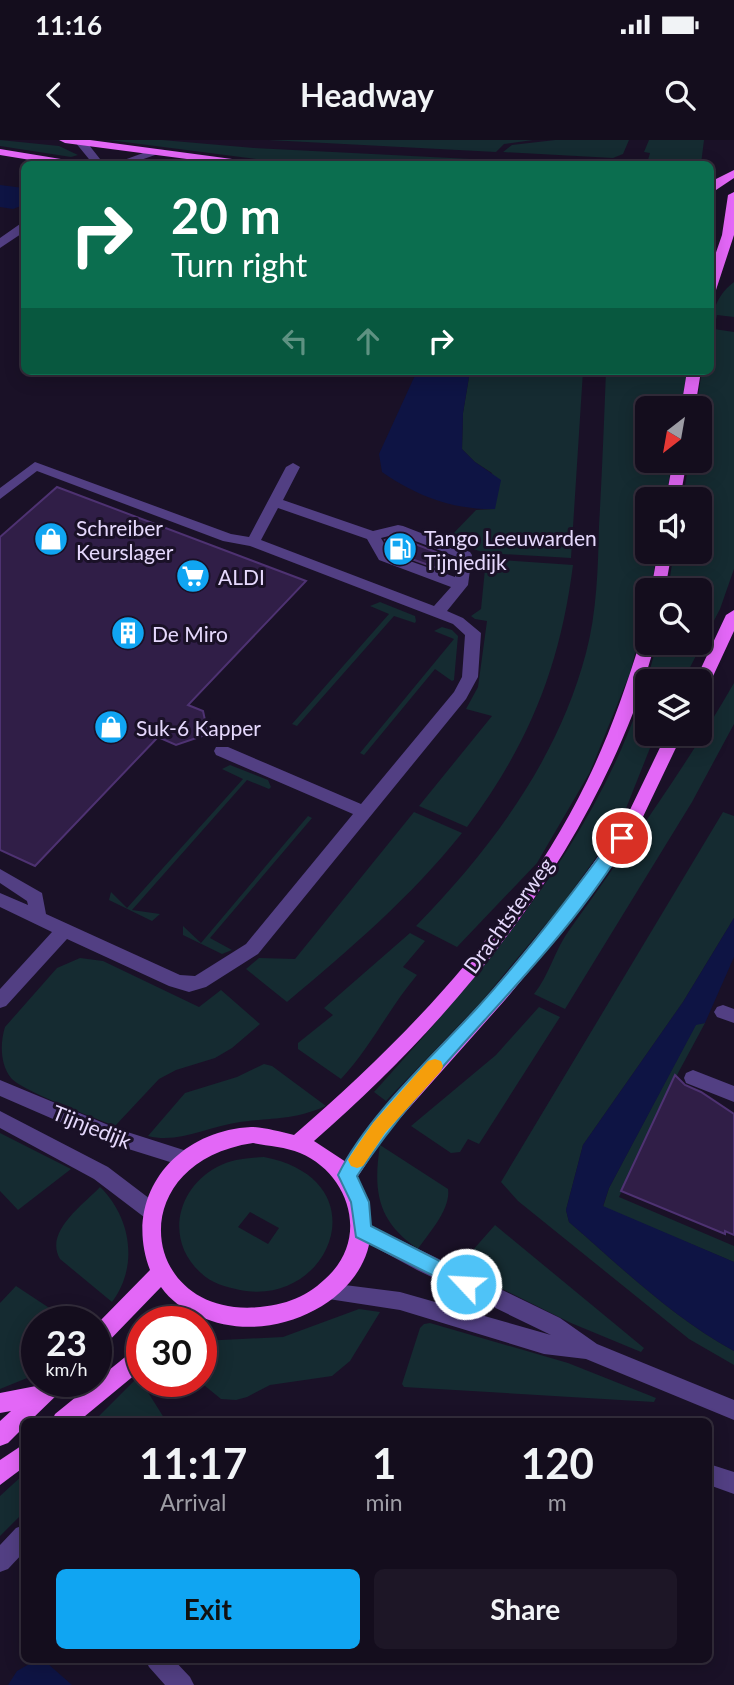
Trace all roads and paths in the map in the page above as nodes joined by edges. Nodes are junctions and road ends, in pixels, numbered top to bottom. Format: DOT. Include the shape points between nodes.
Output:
graph roads {
  1 [pos="65,140"];
  2 [pos="81,142"];
  3 [pos="0,152"];
  4 [pos="154,152"];
  5 [pos="47,161"];
  6 [pos="97,161"];
  7 [pos="128,161"];
  8 [pos="224,161"];
  9 [pos="734,173"];
  10 [pos="714,185"];
  11 [pos="734,195"];
  12 [pos="21,229"];
  13 [pos="731,235"];
  14 [pos="0,244"];
  15 [pos="715,268"];
  16 [pos="734,270"];
  17 [pos="693,375"];
  18 [pos="690,396"];
  19 [pos="293,467"];
  20 [pos="0,495"];
  21 [pos="275,502"];
  22 [pos="373,536"];
  23 [pos="253,542"];
  24 [pos="461,585"];
  25 [pos="437,613"];
  26 [pos="734,615"];
  27 [pos="644,655"];
  28 [pos="708,669"];
  29 [pos="669,746"];
  30 [pos="222,751"];
  31 [pos="365,813"];
  32 [pos="0,875"];
  33 [pos="0,900"];
  34 [pos="37,915"];
  35 [pos="65,929"];
  36 [pos="0,1001"];
  37 [pos="693,1078"];
  38 [pos="0,1087"];
  39 [pos="734,1094"];
  40 [pos="0,1119"];
  41 [pos="300,1142"];
  42 [pos="186,1159"];
  43 [pos="347,1175"];
  44 [pos="151,1211"];
  45 [pos="363,1231"];
  46 [pos="161,1273"];
  47 [pos="329,1293"];
  48 [pos="188,1306"];
  49 [pos="217,1317"];
  50 [pos="112,1324"];
  51 [pos="590,1351"];
  52 [pos="126,1370"];
  53 [pos="21,1397"];
  54 [pos="40,1397"];
  55 [pos="0,1403"];
  56 [pos="734,1410"];
  57 [pos="71,1417"];
  58 [pos="0,1436"];
  59 [pos="21,1456"];
  60 [pos="0,1474"];
  61 [pos="712,1476"];
  62 [pos="734,1483"];
  63 [pos="21,1539"];
  64 [pos="0,1561"];
  65 [pos="161,1663"];
  66 [pos="182,1685"];
  1 -- 2 [label="main road"];
  2 -- 4 [label="main road"];
  2 -- 6 [label="street"];
  3 -- 5 [label="main road"];
  4 -- 7 [label="street"];
  4 -- 8 [label="main road"];
  9 -- 10 [label="main road"];
  11 -- 13 [label="main road"];
  12 -- 14 [label="street"];
  13 -- 15 [label="main road"];
  15 -- 16 [label="main road"];
  17 -- 18 [label="main road"];
  19 -- 21 [label="street"];
  20 -- 23 [label="street" via="35,466 228,538"];
  21 -- 22 [label="street"];
  21 -- 23 [label="street"];
  22 -- 24 [label="street" via="384,556"];
  22 -- 24 [label="street" via="398,529 465,555"];
  23 -- 25 [label="street"];
  24 -- 25 [label="street"];
  25 -- 31 [label="street" via="473,633 470,677"];
  26 -- 28 [label="main road"];
  27 -- 41 [label="main road, Drachtsterweg" via="619,728 588,793 508,922 436,1010 361,1090"];
  29 -- 43 [label="main road, Drachtsterweg" via="634,819 579,898 379,1128"];
  30 -- 31 [label="street"];
  31 -- 35 [label="street" via="252,949 200,982 176,981"];
  32 -- 34 [label="street" via="36,898"];
  33 -- 34 [label="street"];
  34 -- 35 [label="street"];
  35 -- 36 [label="street"];
  37 -- 39 [label="street"];
  38 -- 42 [label="street, Tijnjedijk" via="113,1136"];
  40 -- 44 [label="street, Tijnjedijk" via="101,1173"];
  41 -- 42 [label="main road" via="253,1135 206,1147"];
  41 -- 43 [label="main road" via="327,1156"];
  42 -- 44 [label="main road" via="164,1182"];
  43 -- 45 [label="main road" via="360,1202"];
  44 -- 46 [label="main road" via="150,1242"];
  45 -- 47 [label="main road" via="353,1264"];
  45 -- 51 [label="street" via="553,1325"];
  46 -- 48 [label="main road"];
  46 -- 50 [label="main road"];
  47 -- 49 [label="main road" via="301,1309 269,1319"];
  47 -- 51 [label="street" via="400,1301 544,1344"];
  51 -- 56 [label="street"];
  52 -- 57 [label="main road"];
  53 -- 55 [label="main road"];
  54 -- 58 [label="main road"];
  59 -- 60 [label="main road"];
  61 -- 62 [label="street"];
  63 -- 64 [label="street"];
  65 -- 66 [label="street"];
}
